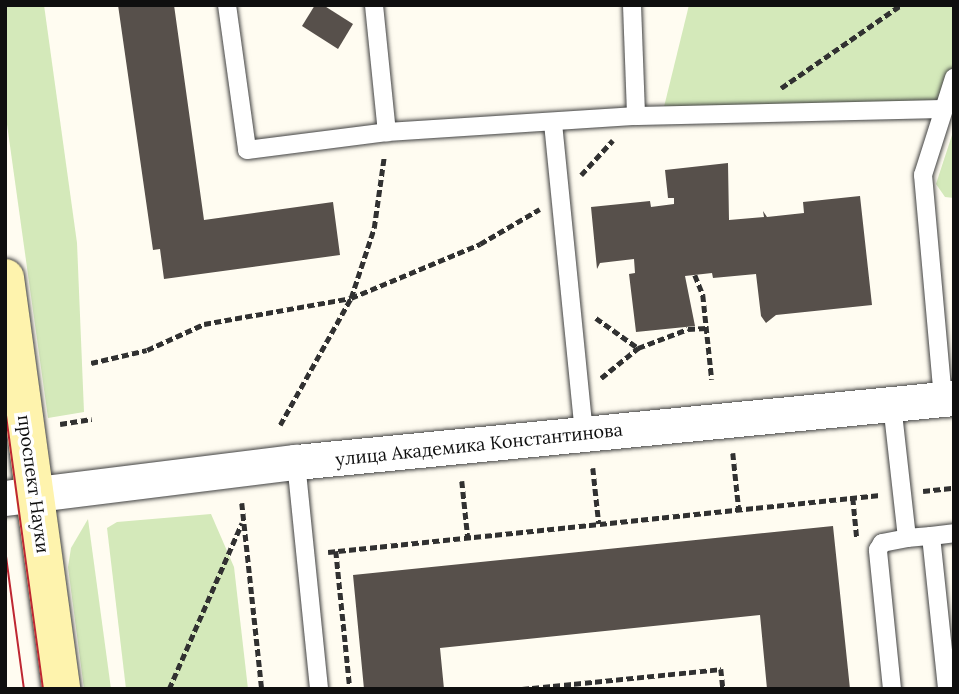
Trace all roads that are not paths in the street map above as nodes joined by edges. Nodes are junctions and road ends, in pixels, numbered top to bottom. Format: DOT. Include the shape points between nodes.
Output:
graph roads {
  1 [pos="227,5"];
  2 [pos="374,5"];
  3 [pos="632,5"];
  4 [pos="954,78"];
  5 [pos="944,109"];
  6 [pos="636,116"];
  7 [pos="553,123"];
  8 [pos="387,132"];
  9 [pos="5,278"];
  10 [pos="948,399"];
  11 [pos="892,404"];
  12 [pos="584,434"];
  13 [pos="296,462"];
  14 [pos="20,496"];
  15 [pos="954,533"];
  16 [pos="931,536"];
  17 [pos="907,538"];
  18 [pos="61,689"];
  19 [pos="319,689"];
  20 [pos="892,689"];
  21 [pos="947,689"];
  1 -- 8 [label="lane" via="247,150"];
  2 -- 8 [label="lane"];
  3 -- 6 [label="lane"];
  4 -- 5 [label="lane"];
  5 -- 6 [label="lane"];
  5 -- 10 [label="lane" via="923,175"];
  6 -- 7 [label="lane"];
  7 -- 8 [label="lane"];
  7 -- 12 [label="lane"];
  9 -- 14 [label="main road, проспект Науки"];
  10 -- 11 [label="street, улица Академика Константинова"];
  11 -- 12 [label="street, улица Академика Константинова"];
  11 -- 17 [label="lane"];
  12 -- 13 [label="street, улица Академика Константинова"];
  13 -- 14 [label="street, улица Академика Константинова"];
  13 -- 19 [label="lane"];
  14 -- 18 [label="main road, проспект Науки"];
  15 -- 16 [label="lane"];
  16 -- 17 [label="lane"];
  16 -- 21 [label="lane"];
  17 -- 20 [label="lane" via="882,543 878,550"];
}
